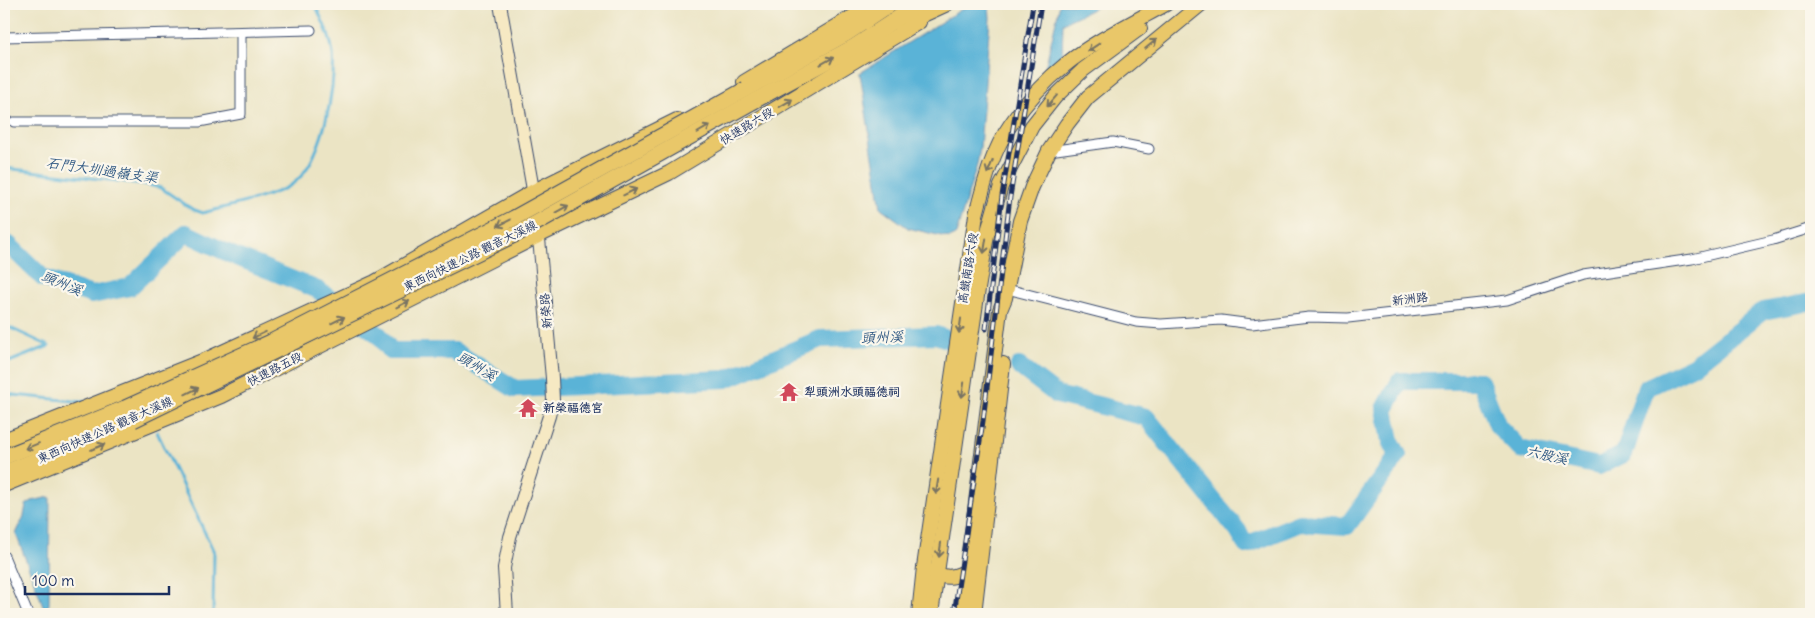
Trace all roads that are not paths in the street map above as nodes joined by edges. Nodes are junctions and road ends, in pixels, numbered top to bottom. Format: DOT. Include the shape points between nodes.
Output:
graph roads {
  1 [pos="500,4"];
  2 [pos="874,4"];
  3 [pos="885,4"];
  4 [pos="891,4"];
  5 [pos="919,4"];
  6 [pos="947,4"];
  7 [pos="1166,4"];
  8 [pos="1171,4"];
  9 [pos="1201,4"];
  10 [pos="311,30"];
  11 [pos="242,32"];
  12 [pos="4,37"];
  13 [pos="850,40"];
  14 [pos="750,95"];
  15 [pos="14,122"];
  16 [pos="1149,149"];
  17 [pos="1049,151"];
  18 [pos="534,191"];
  19 [pos="1811,228"];
  20 [pos="538,236"];
  21 [pos="1006,293"];
  22 [pos="4,440"];
  23 [pos="4,457"];
  24 [pos="4,473"];
  25 [pos="4,485"];
  26 [pos="4,556"];
  27 [pos="967,571"];
  28 [pos="936,573"];
  29 [pos="921,594"];
  30 [pos="934,612"];
  31 [pos="28,614"];
  32 [pos="506,614"];
  33 [pos="919,614"];
  34 [pos="962,614"];
  35 [pos="974,614"];
  1 -- 18 [label="street, 新榮路"];
  2 -- 18 [label="main road" via="702,107"];
  3 -- 13 [label="highway"];
  4 -- 13 [label="highway, 東西向快速公路 觀音大溪線"];
  5 -- 13 [label="highway, 東西向快速公路 觀音大溪線"];
  6 -- 13 [label="highway"];
  20 -- 6 [label="main road, 快速路六段, one-way" via="669,174"];
  7 -- 29 [label="main road, 高鐵南路六段, one-way" via="1066,64 1011,124 996,152 986,178 973,234"];
  8 -- 28 [label="main road, 高鐵南路六段, one-way" via="1083,70 1055,97 1032,126 1001,186 987,235"];
  17 -- 9 [label="main road, one-way" via="1088,97"];
  10 -- 11 [label="street"];
  11 -- 12 [label="street"];
  11 -- 15 [label="street" via="241,114 199,122"];
  13 -- 14 [label="highway, 東西向快速公路 觀音大溪線"];
  14 -- 23 [label="highway, 東西向快速公路 觀音大溪線, one-way, bridge" via="271,342 125,408"];
  24 -- 14 [label="highway, 東西向快速公路 觀音大溪線, one-way, bridge" via="133,420 520,232"];
  16 -- 17 [label="street" via="1113,142"];
  17 -- 21 [label="main road" via="1020,221"];
  18 -- 20 [label="street, 新榮路"];
  18 -- 22 [label="main road, one-way" via="375,282 205,360"];
  19 -- 21 [label="street, 新洲路" via="1692,259 1583,275 1507,300 1348,318 1308,317 1252,324 1221,320 1161,324 1136,322 1078,306"];
  25 -- 20 [label="main road, 快速路五段, one-way" via="221,396"];
  20 -- 32 [label="street, 新榮路" via="552,400 510,537 504,568"];
  21 -- 27 [label="main road" via="1000,310"];
  21 -- 35 [label="main road" via="1008,309"];
  26 -- 31 [label="street"];
  27 -- 28 [label="main road" via="956,577 942,577"];
  27 -- 34 [label="main road"];
  28 -- 30 [label="main road, 高鐵南路六段"];
  29 -- 30 [label="main road"];
  29 -- 33 [label="main road, 高鐵南路六段"];
}
